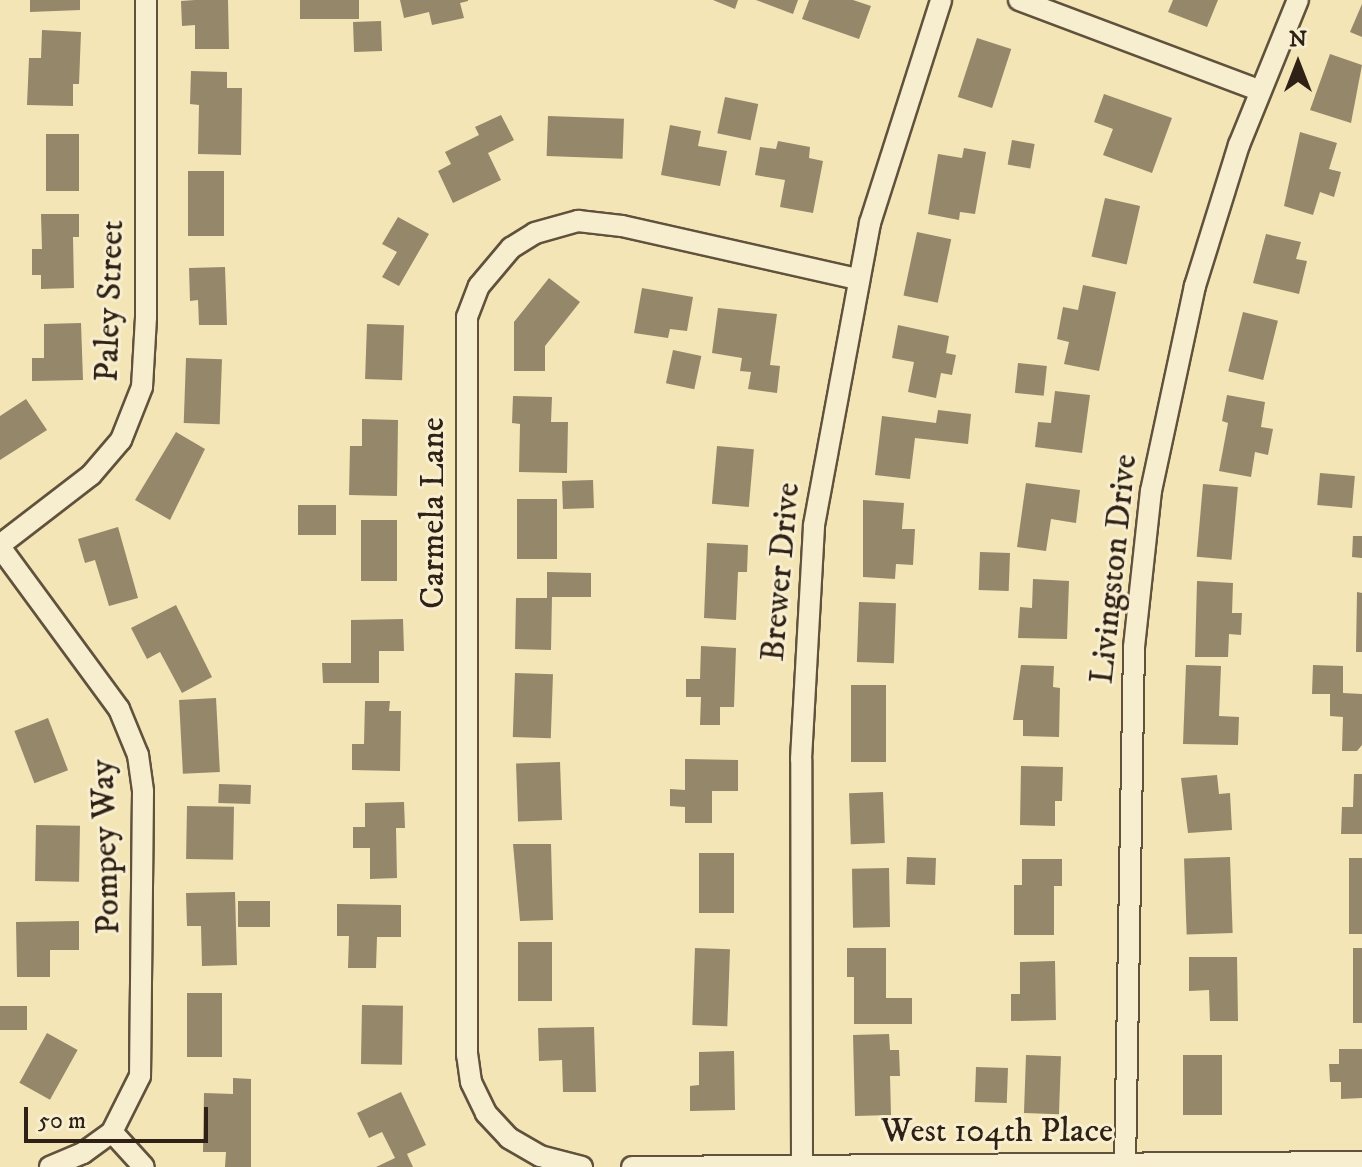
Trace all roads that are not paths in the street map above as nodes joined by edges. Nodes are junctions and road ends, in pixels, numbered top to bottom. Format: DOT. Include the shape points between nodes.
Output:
graph roads {
  1 [pos="146,0"];
  2 [pos="941,0"];
  3 [pos="1019,0"];
  4 [pos="1298,0"];
  5 [pos="1259,90"];
  6 [pos="857,279"];
  7 [pos="0,546"];
  8 [pos="112,1132"];
  9 [pos="1362,1162"];
  10 [pos="802,1165"];
  11 [pos="1125,1165"];
  12 [pos="50,1167"];
  13 [pos="144,1167"];
  14 [pos="582,1167"];
  15 [pos="632,1167"];
  1 -- 7 [label="street, Paley Street" via="142,387 121,440 91,475"];
  2 -- 6 [label="street, Brewer Drive" via="878,194"];
  3 -- 5 [label="street"];
  4 -- 5 [label="street, Livingston Drive"];
  5 -- 11 [label="street, Livingston Drive" via="1195,286 1164,419 1142,558 1131,753"];
  6 -- 10 [label="street, Brewer Drive" via="814,525 805,633"];
  6 -- 14 [label="street, Carmela Lane" via="622,226 578,221 535,233 511,248 479,286 465,338 467,1055 471,1082 486,1113 509,1138 540,1156"];
  7 -- 8 [label="street, Pompey Way" via="105,686 138,755 143,792 143,1058 134,1096"];
  8 -- 12 [label="street"];
  8 -- 13 [label="street"];
  9 -- 11 [label="street, West 104th Place"];
  10 -- 11 [label="street, West 104th Place"];
  10 -- 15 [label="street, West 104th Place"];
}
